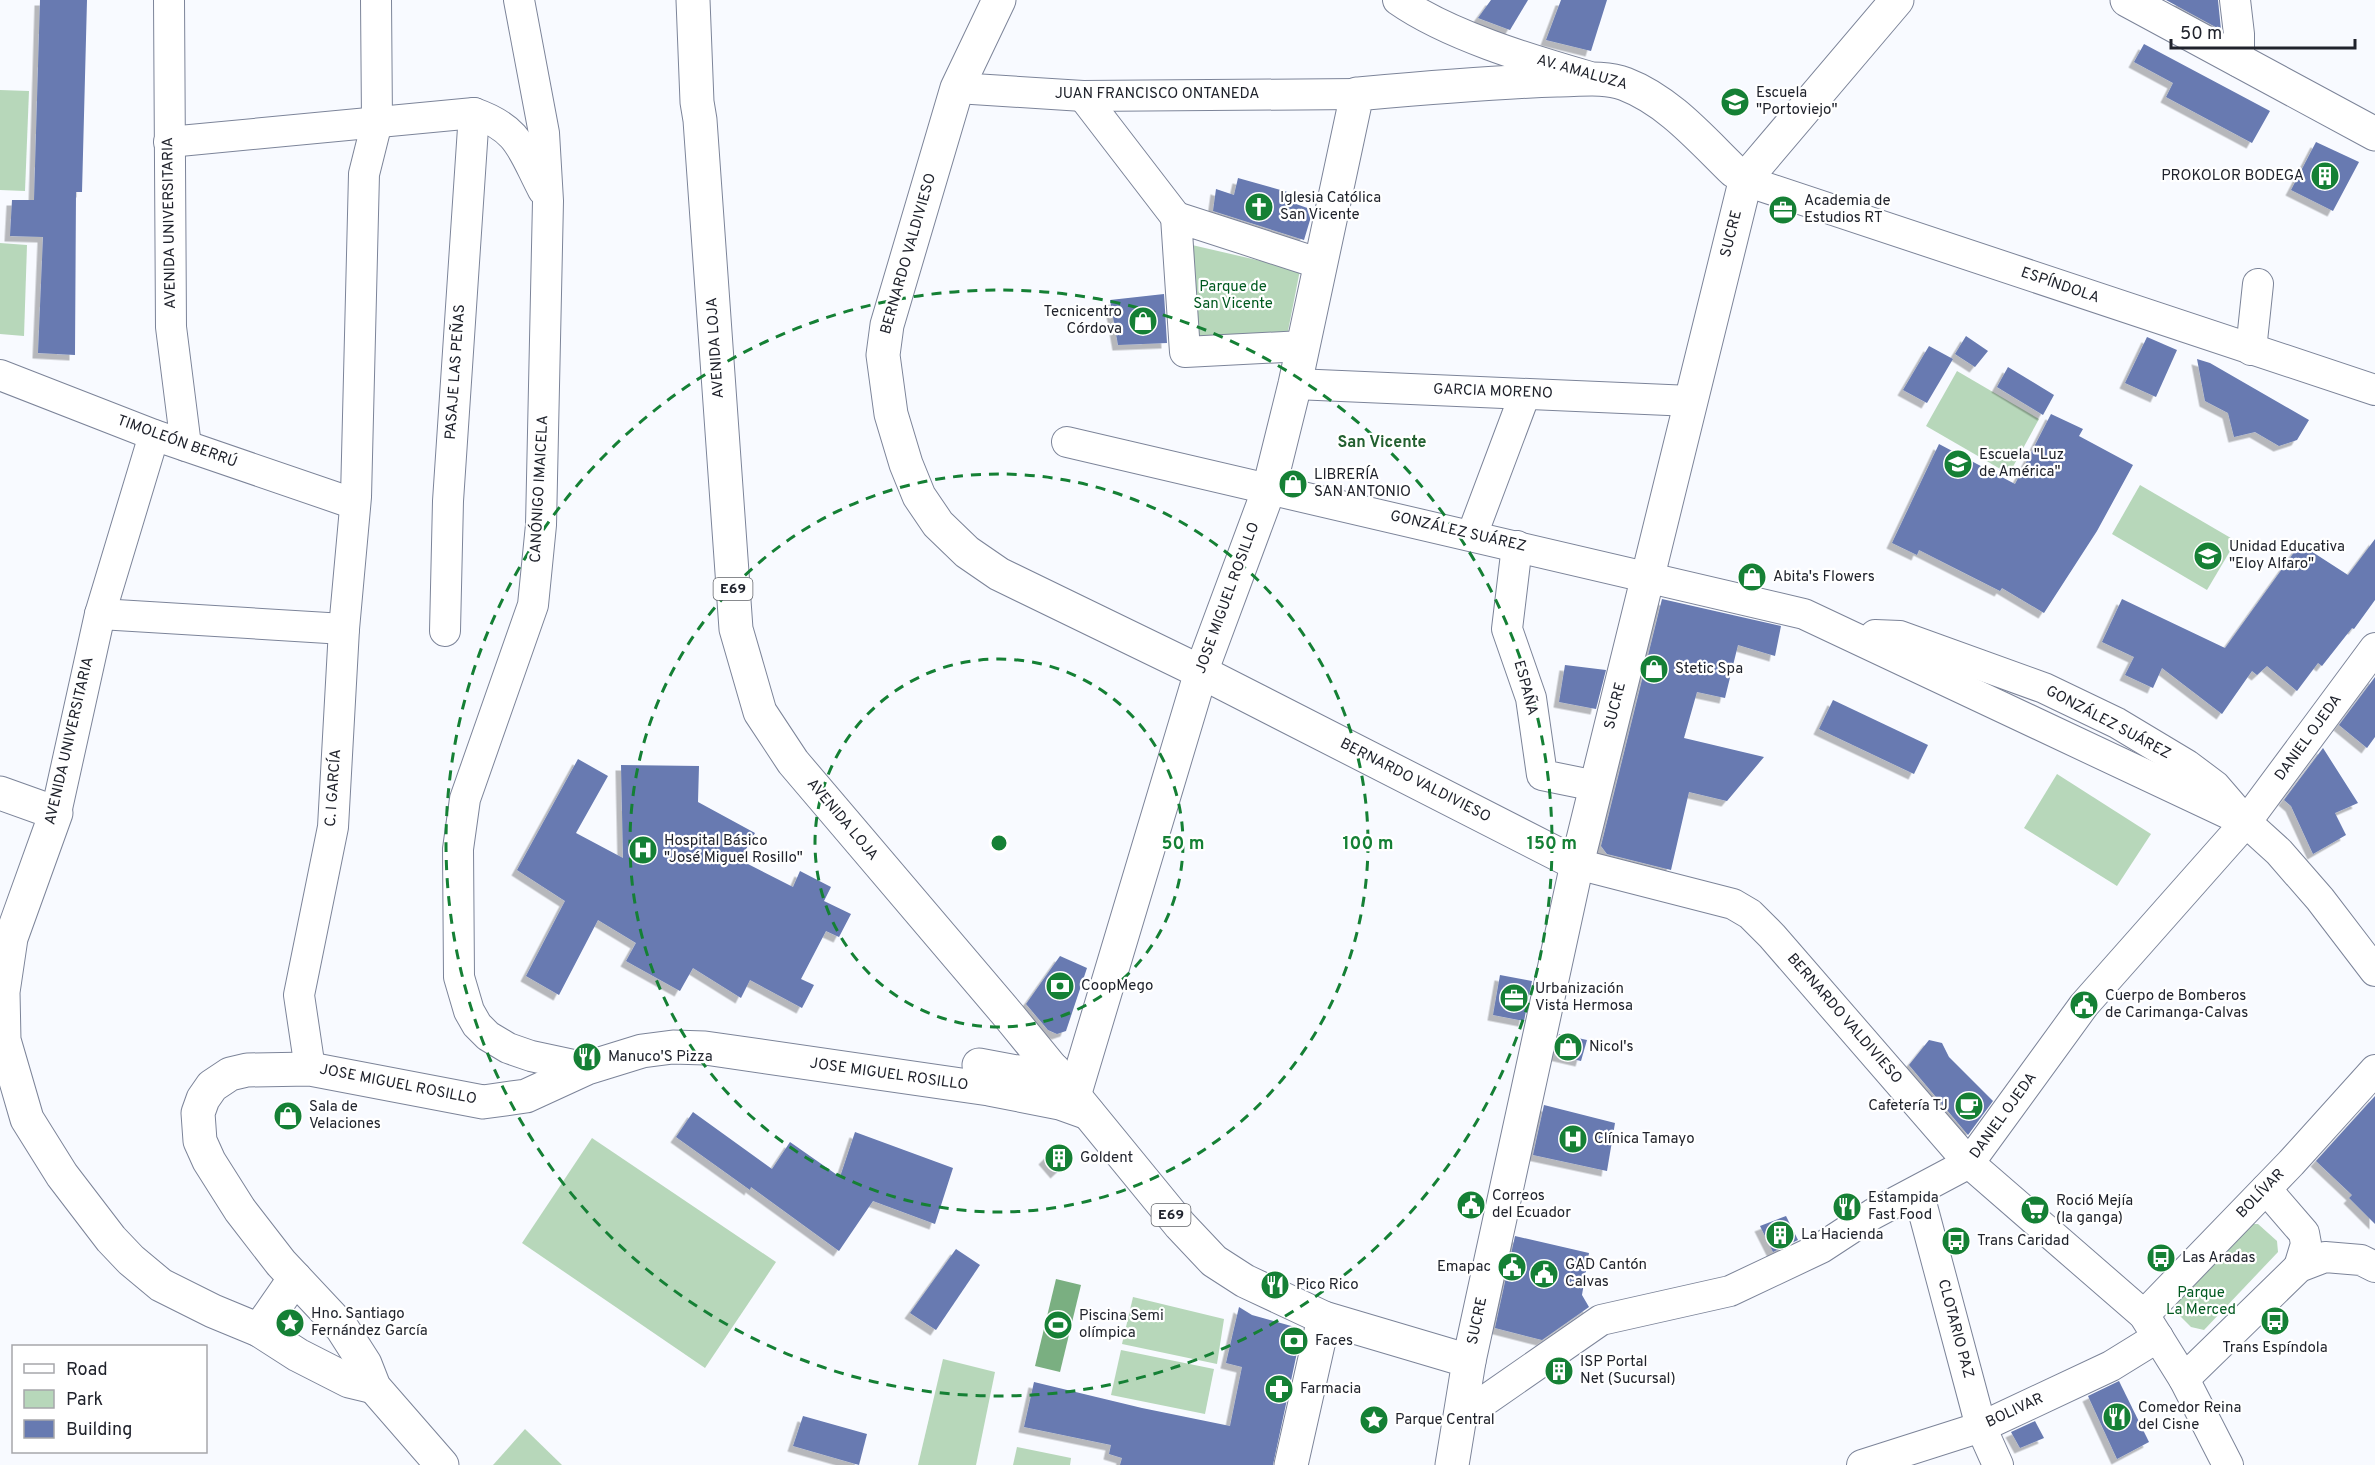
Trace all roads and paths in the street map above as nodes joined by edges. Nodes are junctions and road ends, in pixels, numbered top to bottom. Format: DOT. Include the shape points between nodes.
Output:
graph roads {
  1 [pos="170,0"];
  2 [pos="376,0"];
  3 [pos="519,0"];
  4 [pos="693,0"];
  5 [pos="999,0"];
  6 [pos="1398,0"];
  7 [pos="1897,0"];
  8 [pos="2127,0"];
  9 [pos="2235,0"];
  10 [pos="2239,62"];
  11 [pos="1597,80"];
  12 [pos="957,88"];
  13 [pos="1357,94"];
  14 [pos="1083,96"];
  15 [pos="474,113"];
  16 [pos="377,122"];
  17 [pos="2375,134"];
  18 [pos="169,142"];
  19 [pos="1746,178"];
  20 [pos="548,201"];
  21 [pos="1176,218"];
  22 [pos="1321,264"];
  23 [pos="2258,284"];
  24 [pos="1303,346"];
  25 [pos="2252,350"];
  26 [pos="0,375"];
  27 [pos="1295,384"];
  28 [pos="2375,390"];
  29 [pos="1525,394"];
  30 [pos="1691,401"];
  31 [pos="154,435"];
  32 [pos="1067,442"];
  33 [pos="186,446"];
  34 [pos="1269,489"];
  35 [pos="355,504"];
  36 [pos="1472,535"];
  37 [pos="1517,546"];
  38 [pos="1648,576"];
  39 [pos="100,614"];
  40 [pos="344,629"];
  41 [pos="445,631"];
  42 [pos="2375,648"];
  43 [pos="1201,672"];
  44 [pos="1596,786"];
  45 [pos="0,793"];
  46 [pos="56,813"];
  47 [pos="2246,822"];
  48 [pos="1577,864"];
  49 [pos="2375,971"];
  50 [pos="642,1051"];
  51 [pos="310,1068"];
  52 [pos="587,1068"];
  53 [pos="1054,1070"];
  54 [pos="2375,1070"];
  55 [pos="1081,1104"];
  56 [pos="1969,1163"];
  57 [pos="2266,1189"];
  58 [pos="1918,1191"];
  59 [pos="2299,1267"];
  60 [pos="2375,1267"];
  61 [pos="295,1278"];
  62 [pos="1324,1318"];
  63 [pos="2151,1326"];
  64 [pos="259,1330"];
  65 [pos="1469,1361"];
  66 [pos="2184,1379"];
  67 [pos="374,1387"];
  68 [pos="1460,1418"];
  69 [pos="1981,1427"];
  70 [pos="442,1465"];
  71 [pos="1291,1465"];
  72 [pos="1452,1465"];
  73 [pos="1862,1465"];
  74 [pos="1998,1465"];
  75 [pos="2228,1465"];
  1 -- 18 [label="street, AVENIDA UNIVERSITARIA"];
  2 -- 16 [label="street"];
  3 -- 20 [label="street, CANÓNIGO IMAICELA" via="544,133"];
  4 -- 53 [label="main road, AVENIDA LOJA / E69" via="736,629 760,712 793,762"];
  5 -- 12 [label="main road, BERNARDO VALDIVIESO"];
  6 -- 11 [label="street, AV. AMALUZA" via="1419,14 1483,41"];
  7 -- 19 [label="main road, SUCRE"];
  8 -- 10 [label="main road"];
  9 -- 10 [label="street"];
  10 -- 17 [label="main road"];
  11 -- 13 [label="main road" via="1495,82"];
  11 -- 19 [label="main road, AV. AMALUZA" via="1623,83 1652,97"];
  12 -- 14 [label="street, JUAN FRANCISCO ONTANEDA"];
  12 -- 43 [label="main road, BERNARDO VALDIVIESO" via="887,325 883,355 891,414 919,496 938,524 967,552 999,574"];
  13 -- 14 [label="street, JUAN FRANCISCO ONTANEDA"];
  13 -- 22 [label="main road, JOSE MIGUEL ROSILLO"];
  14 -- 21 [label="street"];
  15 -- 16 [label="street"];
  15 -- 20 [label="street" via="495,120 514,135"];
  15 -- 41 [label="street, PASAJE LAS PEÑAS" via="448,501"];
  16 -- 18 [label="street"];
  16 -- 35 [label="street" via="364,174"];
  18 -- 33 [label="street, AVENIDA UNIVERSITARIA" via="171,327"];
  19 -- 25 [label="street, ESPÍNDOLA"];
  19 -- 30 [label="main road, SUCRE"];
  20 -- 52 [label="street, CANÓNIGO IMAICELA" via="542,525 533,605 465,799 458,849 459,977 469,1011 488,1036 531,1056"];
  21 -- 22 [label="street"];
  21 -- 24 [label="street" via="1185,352"];
  22 -- 24 [label="main road, JOSE MIGUEL ROSILLO"];
  23 -- 25 [label="street"];
  24 -- 27 [label="main road, JOSE MIGUEL ROSILLO"];
  25 -- 28 [label="street, ESPÍNDOLA"];
  26 -- 31 [label="street, TIMOLEÓN BERRÚ"];
  27 -- 29 [label="street, GARCIA MORENO"];
  27 -- 34 [label="main road, JOSE MIGUEL ROSILLO"];
  29 -- 30 [label="street, GARCIA MORENO"];
  29 -- 36 [label="street"];
  30 -- 38 [label="main road, SUCRE"];
  31 -- 33 [label="street, TIMOLEÓN BERRÚ"];
  31 -- 39 [label="street, AVENIDA UNIVERSITARIA"];
  32 -- 34 [label="street, GONZÁLEZ SUÁREZ"];
  33 -- 35 [label="street, TIMOLEÓN BERRÚ"];
  34 -- 36 [label="street, GONZÁLEZ SUÁREZ"];
  34 -- 43 [label="main road, JOSE MIGUEL ROSILLO"];
  35 -- 40 [label="street, C. I GARCÍA"];
  36 -- 37 [label="street, GONZÁLEZ SUÁREZ"];
  37 -- 38 [label="street, GONZÁLEZ SUÁREZ"];
  37 -- 44 [label="street, ESPAÑA" via="1507,629 1532,698 1542,775"];
  38 -- 44 [label="main road, SUCRE"];
  38 -- 47 [label="street, GONZÁLEZ SUÁREZ" via="1804,614 1847,633 1900,636 2044,688 2117,723 2187,765 2215,786"];
  39 -- 40 [label="street"];
  39 -- 46 [label="street, AVENIDA UNIVERSITARIA"];
  40 -- 51 [label="street, C. I GARCÍA" via="333,827 299,995"];
  42 -- 47 [label="street, DANIEL OJEDA"];
  43 -- 48 [label="main road, BERNARDO VALDIVIESO"];
  43 -- 55 [label="main road, JOSE MIGUEL ROSILLO"];
  44 -- 48 [label="main road, SUCRE"];
  45 -- 46 [label="main road"];
  46 -- 64 [label="main road, AVENIDA UNIVERSITARIA" via="11,938 3,992 4,1040 27,1119 62,1175 131,1260 161,1285"];
  47 -- 49 [label="street, GONZÁLEZ SUÁREZ" via="2313,891"];
  47 -- 56 [label="street, DANIEL OJEDA" via="2084,1005"];
  48 -- 56 [label="street, BERNARDO VALDIVIESO" via="1732,904 1750,914"];
  48 -- 65 [label="main road, SUCRE"];
  50 -- 52 [label="main road, JOSE MIGUEL ROSILLO"];
  50 -- 53 [label="main road" via="679,1033 706,1029 1017,1072"];
  50 -- 55 [label="main road, JOSE MIGUEL ROSILLO" via="705,1048"];
  51 -- 52 [label="main road, JOSE MIGUEL ROSILLO" via="483,1102 526,1096"];
  51 -- 61 [label="main road, JOSE MIGUEL ROSILLO" via="230,1074 212,1086 198,1113 200,1141 215,1170 240,1210"];
  53 -- 55 [label="main road, AVENIDA LOJA / E69"];
  54 -- 57 [label="street, BOLÍVAR"];
  55 -- 62 [label="main road, AVENIDA LOJA / E69" via="1214,1261 1245,1281"];
  56 -- 58 [label="street, DANIEL OJEDA"];
  56 -- 63 [label="street, BERNARDO VALDIVIESO"];
  57 -- 59 [label="street" via="2304,1233 2306,1244"];
  57 -- 63 [label="street, BOLÍVAR"];
  58 -- 68 [label="street, DANIEL OJEDA" via="1872,1214 1821,1248 1730,1291 1601,1320"];
  58 -- 69 [label="street, CLOTARIO PAZ"];
  59 -- 60 [label="street" via="2325,1257 2341,1257"];
  59 -- 66 [label="street"];
  61 -- 64 [label="main road"];
  61 -- 67 [label="main road, JOSE MIGUEL ROSILLO" via="342,1328 365,1364"];
  62 -- 65 [label="main road, AVENIDA LOJA / E69"];
  62 -- 71 [label="main road"];
  63 -- 66 [label="street, BERNARDO VALDIVIESO"];
  63 -- 69 [label="street, BOLIVAR" via="2111,1366"];
  64 -- 67 [label="main road, AVENIDA UNIVERSITARIA" via="349,1381"];
  65 -- 68 [label="main road, SUCRE"];
  66 -- 75 [label="street, BERNARDO VALDIVIESO"];
  67 -- 70 [label="main road"];
  68 -- 72 [label="main road, SUCRE"];
  69 -- 73 [label="street, BOLIVAR"];
  69 -- 74 [label="street, CLOTARIO PAZ"];
}
